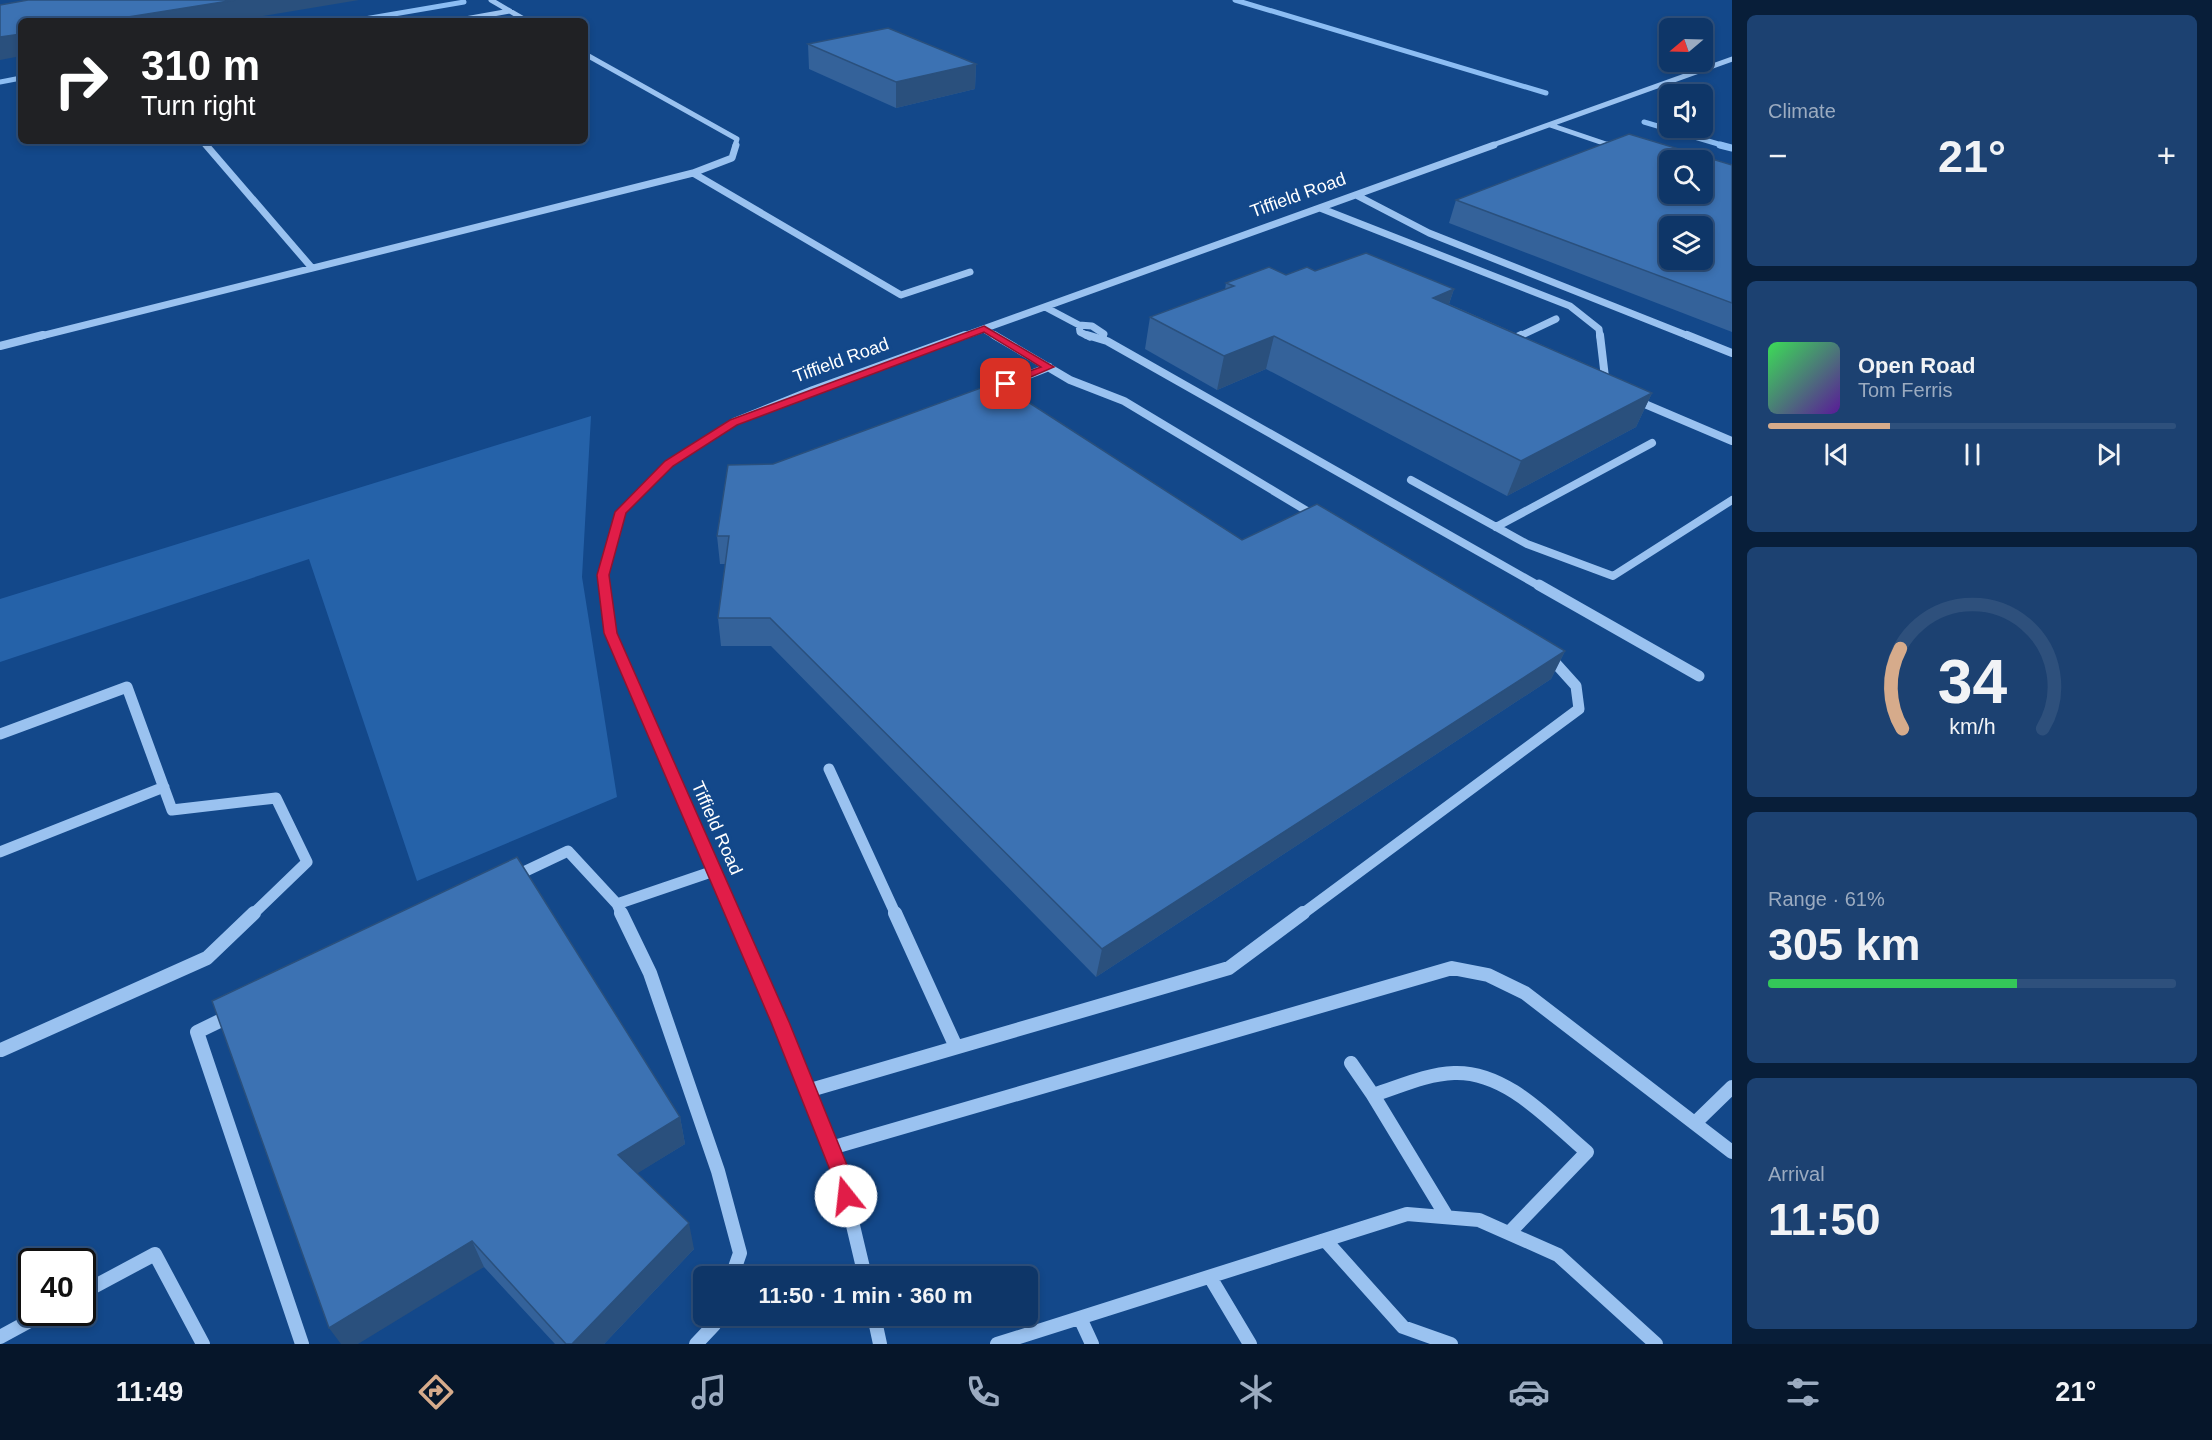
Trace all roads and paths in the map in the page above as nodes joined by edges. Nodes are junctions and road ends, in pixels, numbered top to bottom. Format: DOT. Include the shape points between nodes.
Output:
graph roads {
  1 [pos="491,0"];
  2 [pos="510,11"];
  3 [pos="471,18"];
  4 [pos="523,18"];
  5 [pos="588,56"];
  6 [pos="1732,59"];
  7 [pos="1550,125"];
  8 [pos="206,144"];
  9 [pos="1630,152"];
  10 [pos="693,173"];
  11 [pos="1356,195"];
  12 [pos="1320,208"];
  13 [pos="312,268"];
  14 [pos="970,272"];
  15 [pos="1045,307"];
  16 [pos="1556,319"];
  17 [pos="984,328"];
  18 [pos="0,346"];
  19 [pos="1514,348"];
  20 [pos="1732,353"];
  21 [pos="1049,367"];
  22 [pos="1596,383"];
  23 [pos="1606,387"];
  24 [pos="984,392"];
  25 [pos="1616,392"];
  26 [pos="1627,396"];
  27 [pos="1732,441"];
  28 [pos="1652,443"];
  29 [pos="1411,480"];
  30 [pos="1732,501"];
  31 [pos="1330,524"];
  32 [pos="1496,527"];
  33 [pos="1535,648"];
  34 [pos="1699,676"];
  35 [pos="0,734"];
  36 [pos="829,769"];
  37 [pos="164,787"];
  38 [pos="0,852"];
  39 [pos="714,871"];
  40 [pos="504,882"];
  41 [pos="616,904"];
  42 [pos="239,1011"];
  43 [pos="956,1047"];
  44 [pos="0,1049"];
  45 [pos="1351,1063"];
  46 [pos="1732,1087"];
  47 [pos="807,1091"];
  48 [pos="1373,1095"];
  49 [pos="1695,1123"];
  50 [pos="831,1148"];
  51 [pos="1732,1152"];
  52 [pos="1447,1217"];
  53 [pos="1509,1233"];
  54 [pos="1325,1240"];
  55 [pos="735,1266"];
  56 [pos="863,1266"];
  57 [pos="1210,1277"];
  58 [pos="96,1286"];
  59 [pos="1080,1318"];
  60 [pos="20,1326"];
  61 [pos="712,1326"];
  62 [pos="876,1326"];
  63 [pos="0,1337"];
  64 [pos="203,1344"];
  65 [pos="302,1344"];
  66 [pos="696,1344"];
  67 [pos="880,1344"];
  68 [pos="997,1344"];
  69 [pos="1092,1344"];
  70 [pos="1250,1344"];
  71 [pos="1451,1344"];
  72 [pos="1656,1344"];
  1 -- 2 [label="street"];
  2 -- 3 [label="street"];
  2 -- 4 [label="street"];
  5 -- 10 [label="street" via="737,139 732,158"];
  6 -- 7 [label="street, Tiffield Road"];
  7 -- 9 [label="street"];
  7 -- 11 [label="street, Tiffield Road"];
  8 -- 13 [label="street"];
  10 -- 13 [label="street"];
  10 -- 14 [label="street" via="901,295"];
  11 -- 12 [label="street, Tiffield Road"];
  11 -- 20 [label="street" via="1429,233"];
  12 -- 15 [label="street, Tiffield Road"];
  12 -- 23 [label="street" via="1570,306 1599,329"];
  13 -- 18 [label="street"];
  15 -- 17 [label="street, Tiffield Road"];
  15 -- 34 [label="street" via="1079,326 1092,327 1104,334 1102,338"];
  16 -- 19 [label="street" via="1504,344"];
  17 -- 21 [label="street"];
  17 -- 39 [label="street, Tiffield Road" via="734,422 669,464 621,512 603,575 610,633"];
  21 -- 24 [label="street"];
  21 -- 31 [label="street" via="1070,380 1124,401"];
  22 -- 23 [label="street"];
  23 -- 25 [label="street"];
  26 -- 27 [label="street"];
  28 -- 32 [label="street"];
  29 -- 32 [label="street"];
  30 -- 32 [label="street" via="1613,576 1527,544"];
  33 -- 43 [label="street" via="1556,660 1576,686 1580,710 1228,968"];
  35 -- 37 [label="street" via="128,687"];
  36 -- 43 [label="street"];
  37 -- 38 [label="street"];
  37 -- 44 [label="street" via="172,810 276,798 307,862 207,958"];
  39 -- 41 [label="street"];
  39 -- 47 [label="street, Tiffield Road"];
  40 -- 41 [label="street" via="568,851"];
  41 -- 55 [label="street" via="650,973 718,1171 740,1253"];
  42 -- 65 [label="street" via="197,1032"];
  43 -- 47 [label="street"];
  45 -- 48 [label="street"];
  46 -- 49 [label="street"];
  47 -- 50 [label="street, Tiffield Road"];
  48 -- 52 [label="street"];
  48 -- 53 [label="street" via="1453,1073 1476,1074 1501,1083 1587,1152"];
  49 -- 50 [label="street" via="1525,993 1488,975 1452,968"];
  49 -- 51 [label="street"];
  50 -- 56 [label="street, Tiffield Road" via="842,1175"];
  52 -- 53 [label="street" via="1479,1220"];
  52 -- 54 [label="street" via="1407,1214"];
  53 -- 72 [label="street" via="1558,1255"];
  54 -- 57 [label="street"];
  54 -- 71 [label="street" via="1403,1327"];
  57 -- 59 [label="street"];
  57 -- 70 [label="street"];
  58 -- 64 [label="street" via="155,1254"];
  59 -- 68 [label="street"];
  59 -- 69 [label="street"];
  60 -- 63 [label="street"];
  61 -- 66 [label="street"];
  62 -- 67 [label="street"];
}
